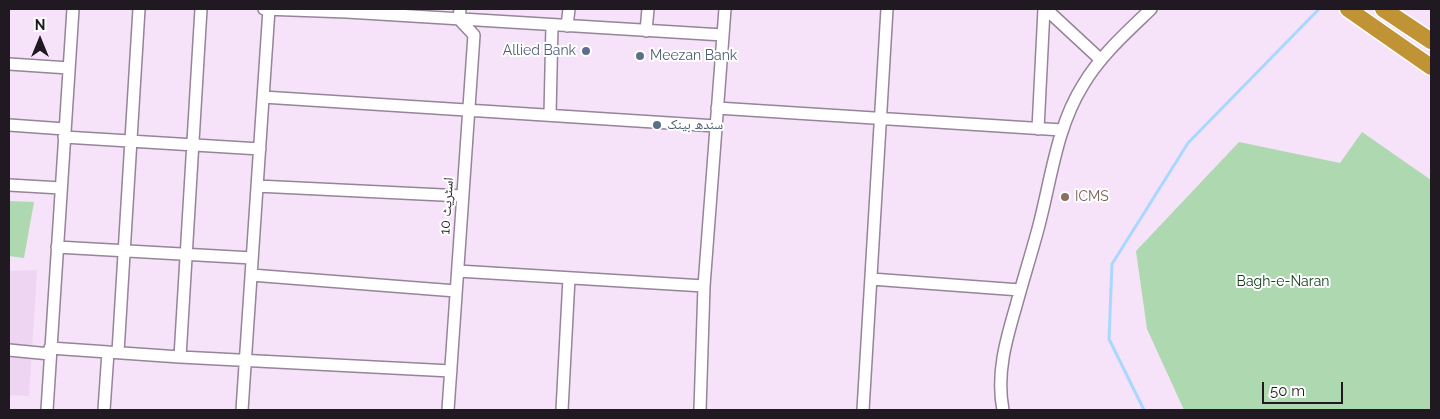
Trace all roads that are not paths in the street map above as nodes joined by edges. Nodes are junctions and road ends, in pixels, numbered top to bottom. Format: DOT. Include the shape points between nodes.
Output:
graph roads {
  1 [pos="73,9"];
  2 [pos="138,9"];
  3 [pos="200,9"];
  4 [pos="264,9"];
  5 [pos="269,9"];
  6 [pos="568,9"];
  7 [pos="648,9"];
  8 [pos="724,9"];
  9 [pos="887,9"];
  10 [pos="1045,9"];
  11 [pos="1151,9"];
  12 [pos="1348,9"];
  13 [pos="347,10"];
  14 [pos="1389,12"];
  15 [pos="459,14"];
  16 [pos="552,25"];
  17 [pos="567,26"];
  18 [pos="646,31"];
  19 [pos="723,35"];
  20 [pos="1431,41"];
  21 [pos="1100,60"];
  22 [pos="9,64"];
  23 [pos="1431,67"];
  24 [pos="69,68"];
  25 [pos="263,97"];
  26 [pos="717,108"];
  27 [pos="469,110"];
  28 [pos="550,115"];
  29 [pos="880,119"];
  30 [pos="9,125"];
  31 [pos="716,126"];
  32 [pos="1038,129"];
  33 [pos="1062,130"];
  34 [pos="65,133"];
  35 [pos="131,141"];
  36 [pos="192,145"];
  37 [pos="260,148"];
  38 [pos="9,184"];
  39 [pos="257,186"];
  40 [pos="61,188"];
  41 [pos="463,196"];
  42 [pos="57,247"];
  43 [pos="124,251"];
  44 [pos="186,254"];
  45 [pos="252,258"];
  46 [pos="458,271"];
  47 [pos="251,275"];
  48 [pos="569,278"];
  49 [pos="871,279"];
  50 [pos="704,286"];
  51 [pos="1020,290"];
  52 [pos="456,291"];
  53 [pos="9,350"];
  54 [pos="50,351"];
  55 [pos="113,352"];
  56 [pos="180,357"];
  57 [pos="246,360"];
  58 [pos="451,371"];
  59 [pos="47,410"];
  60 [pos="104,410"];
  61 [pos="242,410"];
  62 [pos="448,410"];
  63 [pos="562,410"];
  64 [pos="700,410"];
  65 [pos="863,410"];
  66 [pos="1003,410"];
  1 -- 24 [label="street"];
  2 -- 35 [label="street"];
  3 -- 36 [label="street"];
  4 -- 5 [label="street"];
  5 -- 13 [label="street"];
  5 -- 25 [label="street"];
  6 -- 17 [label="street"];
  7 -- 18 [label="street"];
  8 -- 19 [label="street"];
  9 -- 29 [label="street"];
  10 -- 21 [label="street"];
  10 -- 32 [label="street"];
  11 -- 21 [label="street"];
  12 -- 23 [label="highway"];
  13 -- 15 [label="street"];
  14 -- 20 [label="highway"];
  15 -- 16 [label="street"];
  15 -- 27 [label="street, اسٹریٹ 10" via="474,35"];
  16 -- 17 [label="street"];
  16 -- 28 [label="street"];
  17 -- 18 [label="street"];
  18 -- 19 [label="street"];
  19 -- 26 [label="street"];
  21 -- 33 [label="street" via="1083,85"];
  22 -- 24 [label="street"];
  24 -- 34 [label="street"];
  25 -- 27 [label="street"];
  25 -- 37 [label="street"];
  26 -- 29 [label="street"];
  26 -- 31 [label="street"];
  27 -- 28 [label="street"];
  27 -- 41 [label="street, اسٹریٹ 10"];
  28 -- 31 [label="street"];
  29 -- 32 [label="street"];
  29 -- 49 [label="street"];
  30 -- 34 [label="street"];
  31 -- 50 [label="street"];
  32 -- 33 [label="street"];
  33 -- 51 [label="street"];
  34 -- 35 [label="street"];
  34 -- 40 [label="street"];
  35 -- 36 [label="street"];
  35 -- 43 [label="street"];
  36 -- 37 [label="street"];
  36 -- 44 [label="street"];
  37 -- 39 [label="street"];
  38 -- 40 [label="street"];
  39 -- 41 [label="street"];
  39 -- 45 [label="street"];
  40 -- 42 [label="street"];
  41 -- 46 [label="street, اسٹریٹ 10"];
  42 -- 43 [label="street"];
  42 -- 54 [label="street"];
  43 -- 44 [label="street"];
  43 -- 55 [label="street"];
  44 -- 45 [label="street"];
  44 -- 56 [label="street"];
  45 -- 47 [label="street"];
  46 -- 48 [label="street"];
  46 -- 52 [label="street, اسٹریٹ 10"];
  47 -- 52 [label="street"];
  47 -- 57 [label="street"];
  48 -- 50 [label="street"];
  48 -- 63 [label="street"];
  49 -- 51 [label="street"];
  49 -- 65 [label="street"];
  50 -- 64 [label="street"];
  51 -- 66 [label="street" via="1001,365"];
  52 -- 58 [label="street, اسٹریٹ 10"];
  53 -- 54 [label="street"];
  54 -- 55 [label="street"];
  54 -- 59 [label="street"];
  55 -- 56 [label="street"];
  55 -- 60 [label="street"];
  56 -- 57 [label="street"];
  57 -- 58 [label="street"];
  57 -- 61 [label="street"];
  58 -- 62 [label="street, اسٹریٹ 10"];
}
